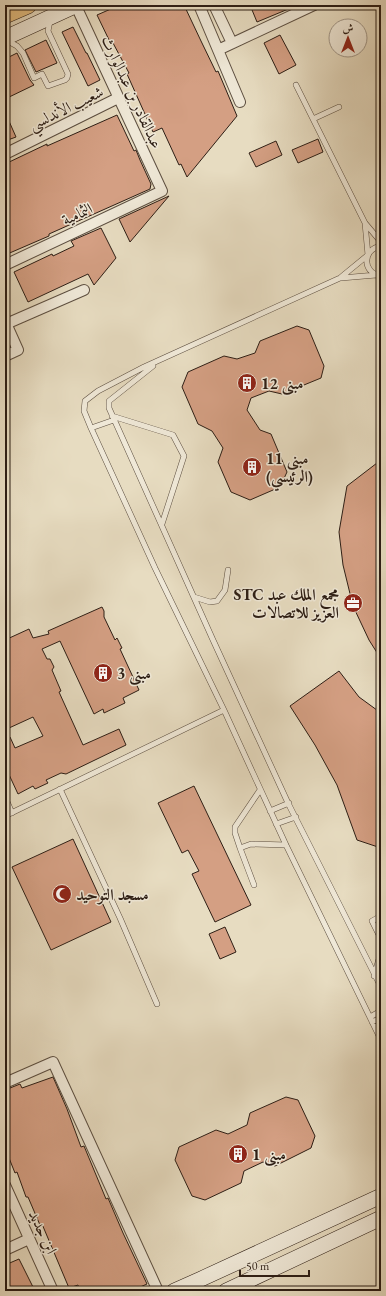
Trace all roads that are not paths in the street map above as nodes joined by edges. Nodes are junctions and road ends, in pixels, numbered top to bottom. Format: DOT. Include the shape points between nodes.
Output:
graph roads {
  1 [pos="28,5"];
  2 [pos="76,5"];
  3 [pos="199,5"];
  4 [pos="214,5"];
  5 [pos="314,5"];
  6 [pos="5,16"];
  7 [pos="50,17"];
  8 [pos="5,39"];
  9 [pos="232,43"];
  10 [pos="217,47"];
  11 [pos="296,85"];
  12 [pos="118,98"];
  13 [pos="240,102"];
  14 [pos="339,107"];
  15 [pos="313,119"];
  16 [pos="5,154"];
  17 [pos="162,191"];
  18 [pos="365,223"];
  19 [pos="381,242"];
  20 [pos="381,246"];
  21 [pos="368,255"];
  22 [pos="5,265"];
  23 [pos="379,275"];
  24 [pos="340,278"];
  25 [pos="84,290"];
  26 [pos="5,322"];
  27 [pos="5,356"];
  28 [pos="160,360"];
  29 [pos="113,418"];
  30 [pos="91,428"];
  31 [pos="162,524"];
  32 [pos="228,570"];
  33 [pos="194,597"];
  34 [pos="224,710"];
  35 [pos="60,789"];
  36 [pos="260,790"];
  37 [pos="5,797"];
  38 [pos="289,803"];
  39 [pos="270,811"];
  40 [pos="12,813"];
  41 [pos="5,816"];
  42 [pos="296,816"];
  43 [pos="276,824"];
  44 [pos="286,845"];
  45 [pos="240,848"];
  46 [pos="254,884"];
  47 [pos="381,916"];
  48 [pos="381,939"];
  49 [pos="381,952"];
  50 [pos="374,976"];
  51 [pos="381,987"];
  52 [pos="157,1004"];
  53 [pos="381,1012"];
  54 [pos="381,1018"];
  55 [pos="371,1020"];
  56 [pos="381,1040"];
  57 [pos="5,1083"];
  58 [pos="5,1185"];
  59 [pos="381,1196"];
  60 [pos="381,1218"];
  61 [pos="29,1239"];
  62 [pos="5,1250"];
  63 [pos="225,1268"];
  64 [pos="230,1289"];
  65 [pos="53,1291"];
  66 [pos="158,1291"];
  67 [pos="174,1291"];
  1 -- 6 [label="main road"];
  2 -- 7 [label="street"];
  2 -- 12 [label="street, عبدالقادر بن عبدالوارث"];
  3 -- 10 [label="street"];
  4 -- 9 [label="street"];
  5 -- 9 [label="street"];
  7 -- 8 [label="street"];
  7 -- 8 [label="lane" via="48,31 68,74 65,80 48,86 42,74 34,78 23,53"];
  9 -- 10 [label="street"];
  10 -- 13 [label="street"];
  11 -- 15 [label="lane"];
  12 -- 16 [label="street, شعيب الأندلسي"];
  12 -- 17 [label="street, عبدالقادر بن عبدالوارث"];
  14 -- 15 [label="lane"];
  15 -- 18 [label="lane"];
  17 -- 22 [label="street, الثمامية"];
  18 -- 19 [label="lane"];
  18 -- 21 [label="lane"];
  20 -- 21 [label="lane" via="373,249"];
  21 -- 23 [label="lane" via="366,260 369,269"];
  21 -- 24 [label="lane"];
  23 -- 24 [label="lane"];
  24 -- 28 [label="lane"];
  25 -- 26 [label="street"];
  26 -- 27 [label="street" via="18,350"];
  28 -- 29 [label="lane" via="109,401"];
  28 -- 30 [label="lane" via="98,390 86,401 84,411"];
  29 -- 30 [label="lane"];
  29 -- 31 [label="lane"];
  29 -- 31 [label="lane" via="173,434 184,456"];
  30 -- 34 [label="lane"];
  31 -- 33 [label="lane"];
  32 -- 33 [label="lane" via="225,590 217,601 210,602"];
  33 -- 38 [label="lane"];
  34 -- 35 [label="lane"];
  34 -- 36 [label="lane"];
  35 -- 40 [label="lane"];
  35 -- 52 [label="lane"];
  36 -- 39 [label="lane"];
  36 -- 45 [label="lane" via="235,827"];
  37 -- 40 [label="lane"];
  38 -- 39 [label="lane"];
  38 -- 42 [label="lane"];
  39 -- 43 [label="lane"];
  40 -- 41 [label="lane"];
  42 -- 43 [label="lane"];
  42 -- 50 [label="lane"];
  43 -- 44 [label="lane"];
  44 -- 45 [label="lane" via="252,844"];
  44 -- 55 [label="lane"];
  45 -- 46 [label="lane"];
  47 -- 48 [label="lane" via="372,921"];
  49 -- 50 [label="lane"];
  50 -- 51 [label="lane"];
  53 -- 55 [label="lane"];
  54 -- 55 [label="lane"];
  55 -- 56 [label="lane"];
  57 -- 66 [label="street" via="53,1062"];
  58 -- 61 [label="street, ابن جديد"];
  59 -- 63 [label="street"];
  60 -- 64 [label="street"];
  61 -- 62 [label="street"];
  61 -- 65 [label="street, ابن جديد"];
  63 -- 64 [label="street"];
  63 -- 67 [label="street"];
}
